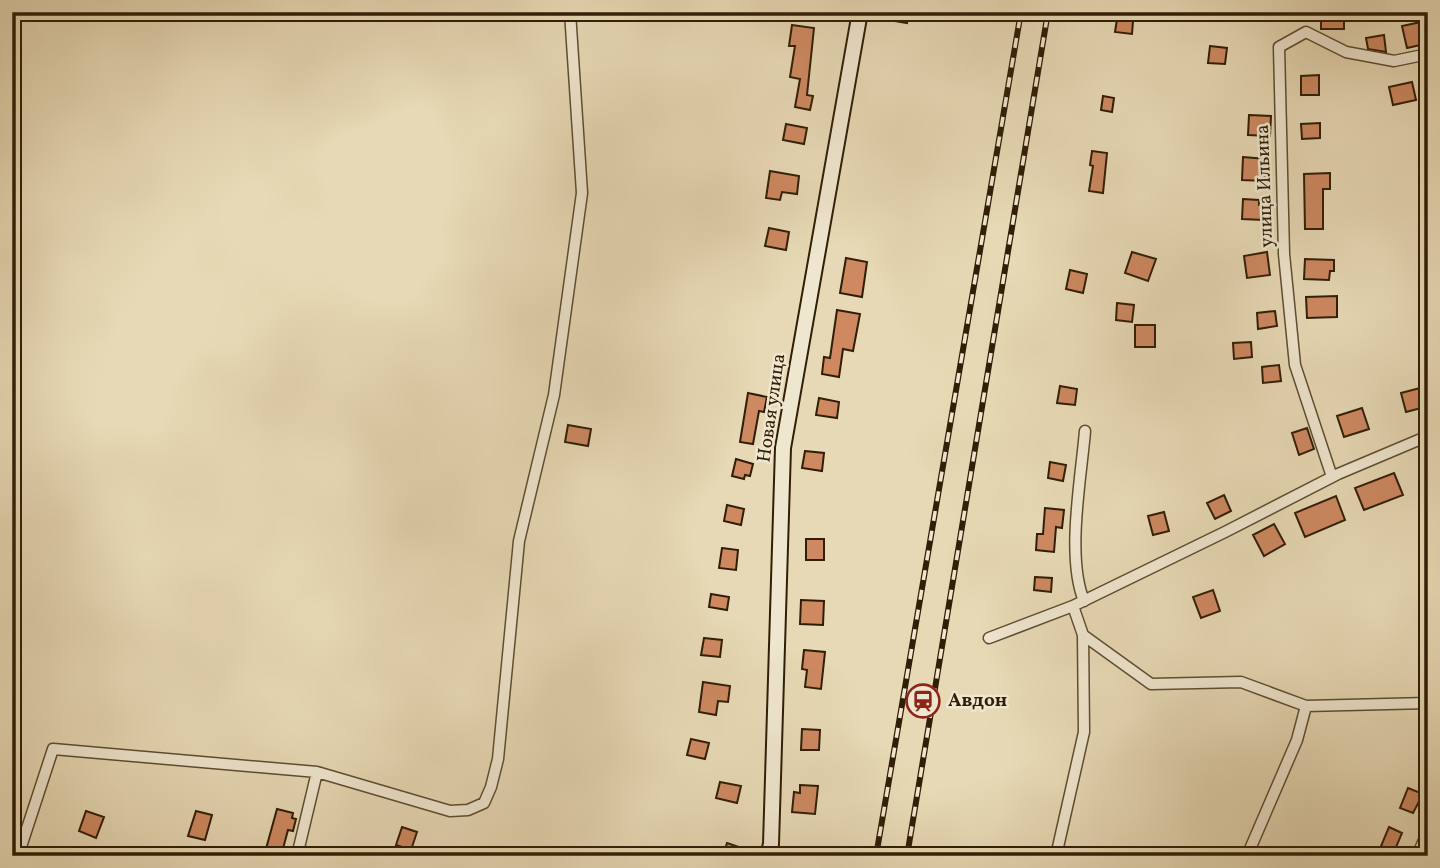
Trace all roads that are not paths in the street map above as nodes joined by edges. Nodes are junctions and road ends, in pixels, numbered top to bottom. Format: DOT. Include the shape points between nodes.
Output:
graph roads {
  1 [pos="570,12"];
  2 [pos="860,12"];
  3 [pos="1428,54"];
  4 [pos="1085,431"];
  5 [pos="1428,436"];
  6 [pos="1332,477"];
  7 [pos="1084,601"];
  8 [pos="1073,606"];
  9 [pos="1083,635"];
  10 [pos="989,638"];
  11 [pos="1428,703"];
  12 [pos="1306,706"];
  13 [pos="317,772"];
  14 [pos="1428,831"];
  15 [pos="18,856"];
  16 [pos="297,856"];
  17 [pos="768,856"];
  18 [pos="1056,856"];
  19 [pos="1247,856"];
  20 [pos="1417,856"];
  1 -- 13 [label="street" via="582,193 554,395 519,541 498,759 491,787 484,803 450,811"];
  2 -- 17 [label="street, Новая улица" via="783,448"];
  3 -- 6 [label="street, улица Ильина" via="1394,61 1346,52 1306,32 1279,47 1284,254 1296,365"];
  4 -- 7 [label="street" via="1075,545"];
  5 -- 6 [label="street"];
  6 -- 7 [label="street"];
  7 -- 8 [label="street"];
  8 -- 9 [label="street"];
  8 -- 10 [label="street"];
  9 -- 12 [label="street" via="1151,684 1241,682"];
  9 -- 18 [label="street" via="1084,732"];
  11 -- 12 [label="street"];
  12 -- 19 [label="street" via="1297,740"];
  13 -- 15 [label="street" via="52,749"];
  13 -- 16 [label="street"];
  14 -- 20 [label="street"];
}
